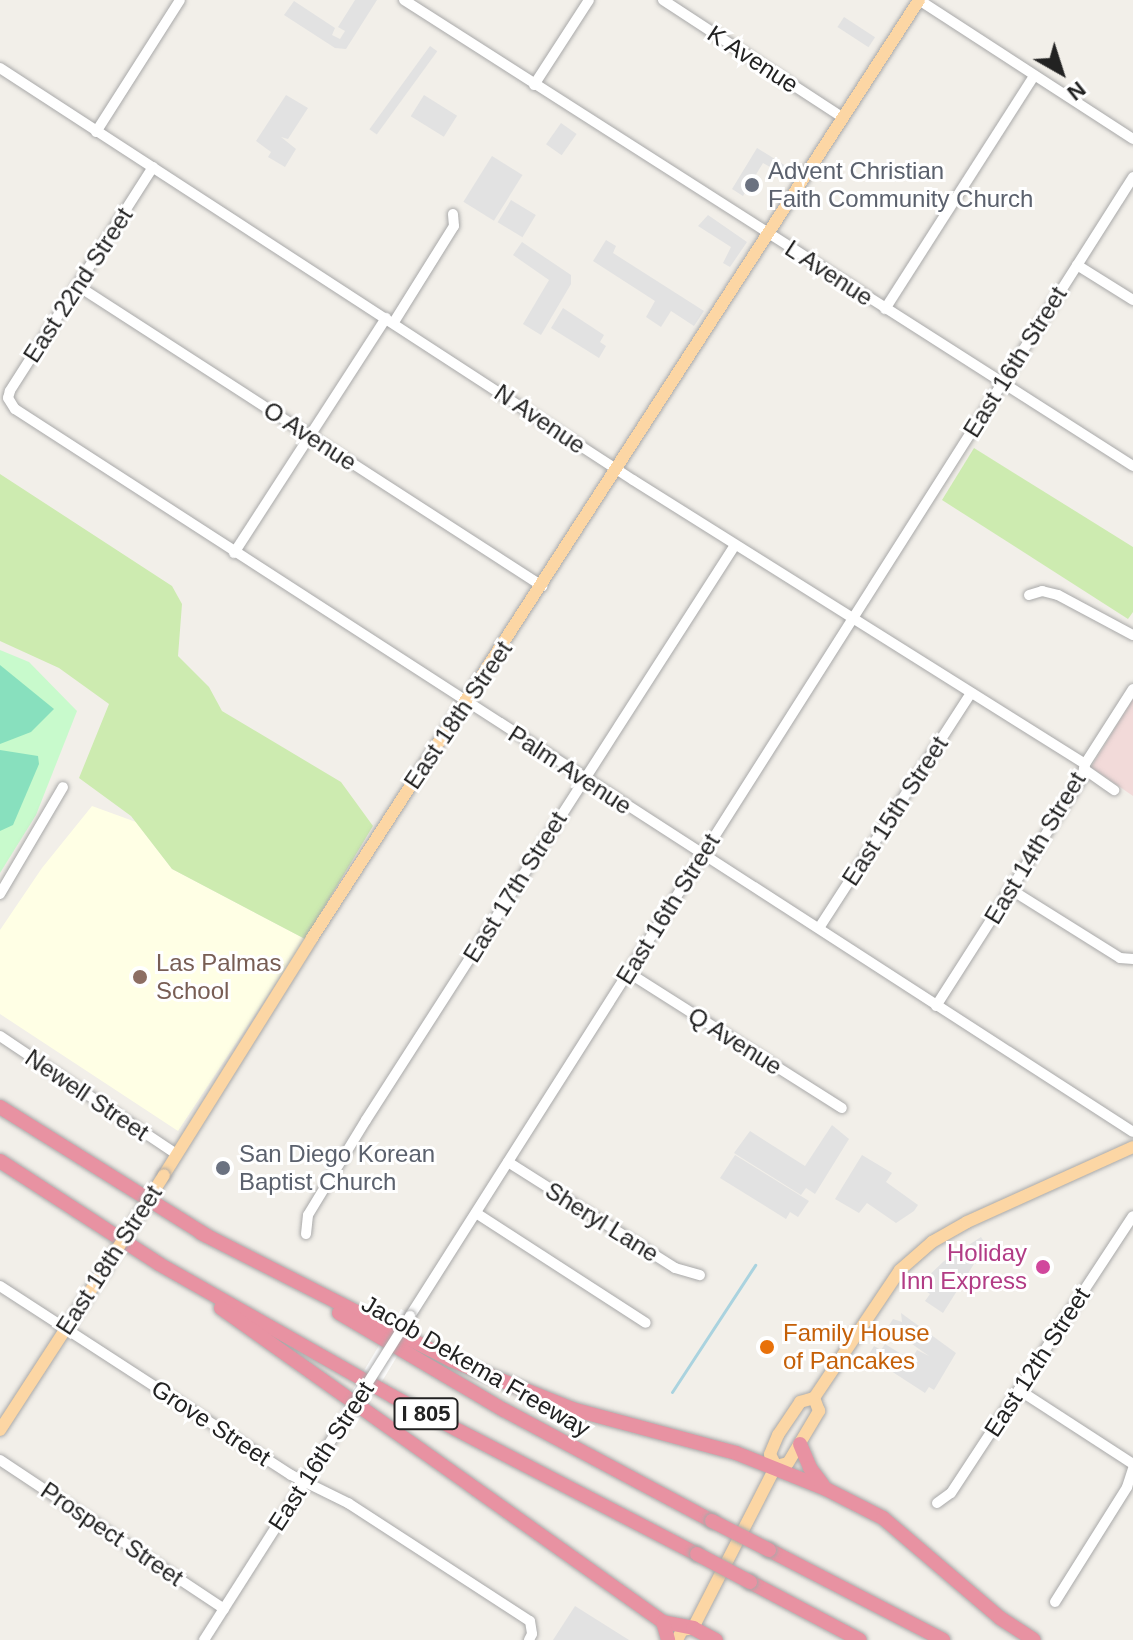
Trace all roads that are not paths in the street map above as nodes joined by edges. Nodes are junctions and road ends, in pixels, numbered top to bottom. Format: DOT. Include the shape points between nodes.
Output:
graph roads {
  1 [pos="180,0"];
  2 [pos="404,0"];
  3 [pos="428,0"];
  4 [pos="589,0"];
  5 [pos="663,0"];
  6 [pos="919,0"];
  7 [pos="422,11"];
  8 [pos="0,68"];
  9 [pos="1034,76"];
  10 [pos="534,85"];
  11 [pos="842,117"];
  12 [pos="96,132"];
  13 [pos="1133,139"];
  14 [pos="153,167"];
  15 [pos="1133,177"];
  16 [pos="453,214"];
  17 [pos="768,234"];
  18 [pos="1077,265"];
  19 [pos="78,286"];
  20 [pos="1133,300"];
  21 [pos="885,309"];
  22 [pos="390,320"];
  23 [pos="1000,384"];
  24 [pos="10,404"];
  25 [pos="310,436"];
  26 [pos="1133,467"];
  27 [pos="616,469"];
  28 [pos="735,545"];
  29 [pos="234,553"];
  30 [pos="542,586"];
  31 [pos="1029,595"];
  32 [pos="851,620"];
  33 [pos="1133,635"];
  34 [pos="1133,689"];
  35 [pos="971,693"];
  36 [pos="467,703"];
  37 [pos="1084,767"];
  38 [pos="584,779"];
  39 [pos="63,787"];
  40 [pos="1114,790"];
  41 [pos="701,854"];
  42 [pos="1010,889"];
  43 [pos="0,894"];
  44 [pos="819,928"];
  45 [pos="1133,959"];
  46 [pos="629,973"];
  47 [pos="936,1006"];
  48 [pos="0,1036"];
  49 [pos="0,1107"];
  50 [pos="842,1108"];
  51 [pos="1133,1132"];
  52 [pos="1133,1147"];
  53 [pos="175,1153"];
  54 [pos="0,1161"];
  55 [pos="508,1162"];
  56 [pos="476,1213"];
  57 [pos="1133,1216"];
  58 [pos="201,1233"];
  59 [pos="306,1234"];
  60 [pos="159,1264"];
  61 [pos="700,1275"];
  62 [pos="0,1286"];
  63 [pos="646,1323"];
  64 [pos="64,1328"];
  65 [pos="1019,1390"];
  66 [pos="814,1398"];
  67 [pos="0,1430"];
  68 [pos="800,1444"];
  69 [pos="0,1460"];
  70 [pos="776,1466"];
  71 [pos="1133,1467"];
  72 [pos="305,1483"];
  73 [pos="826,1489"];
  74 [pos="937,1503"];
  75 [pos="1055,1602"];
  76 [pos="224,1609"];
  77 [pos="663,1622"];
  78 [pos="697,1634"];
  79 [pos="204,1640"];
  80 [pos="529,1640"];
  81 [pos="668,1640"];
  82 [pos="677,1640"];
  83 [pos="716,1640"];
  84 [pos="860,1640"];
  85 [pos="943,1640"];
  86 [pos="1034,1640"];
  1 -- 12 [label="street"];
  2 -- 7 [label="street, L Avenue"];
  3 -- 7 [label="street"];
  4 -- 10 [label="street"];
  5 -- 11 [label="street, K Avenue"];
  6 -- 9 [label="street"];
  6 -- 11 [label="main road, East 18th Street"];
  7 -- 10 [label="street, L Avenue"];
  8 -- 12 [label="street, N Avenue"];
  9 -- 13 [label="street"];
  9 -- 21 [label="street"];
  10 -- 17 [label="street, L Avenue"];
  11 -- 17 [label="main road, East 18th Street"];
  12 -- 14 [label="street, N Avenue"];
  14 -- 19 [label="street, East 22nd Street"];
  14 -- 22 [label="street, N Avenue"];
  15 -- 18 [label="street, East 16th Street"];
  16 -- 22 [label="street" via="454,226"];
  17 -- 21 [label="street, L Avenue"];
  17 -- 27 [label="main road, East 18th Street"];
  18 -- 20 [label="street"];
  18 -- 23 [label="street, East 16th Street"];
  19 -- 24 [label="street, East 22nd Street" via="10,391"];
  19 -- 25 [label="street, O Avenue"];
  21 -- 23 [label="street, L Avenue"];
  22 -- 25 [label="street"];
  22 -- 27 [label="street, N Avenue"];
  23 -- 26 [label="street, L Avenue"];
  23 -- 32 [label="street, East 16th Street"];
  24 -- 29 [label="street, Palm Avenue"];
  25 -- 29 [label="street"];
  25 -- 30 [label="street, O Avenue"];
  27 -- 28 [label="street, N Avenue"];
  27 -- 30 [label="main road, East 18th Street"];
  28 -- 32 [label="street, N Avenue"];
  28 -- 38 [label="street, East 17th Street"];
  29 -- 36 [label="street, Palm Avenue"];
  30 -- 36 [label="main road, East 18th Street"];
  31 -- 33 [label="street" via="1058,595"];
  32 -- 35 [label="street, N Avenue"];
  32 -- 41 [label="street, East 16th Street"];
  34 -- 37 [label="street, East 14th Street"];
  35 -- 37 [label="street, N Avenue"];
  35 -- 44 [label="street, East 15th Street"];
  36 -- 38 [label="street, Palm Avenue"];
  36 -- 53 [label="main road, East 18th Street"];
  37 -- 40 [label="street, N Avenue"];
  37 -- 42 [label="street, East 14th Street"];
  38 -- 41 [label="street, Palm Avenue"];
  38 -- 59 [label="street, East 17th Street" via="366,1120 308,1215"];
  39 -- 43 [label="street"];
  41 -- 44 [label="street, Palm Avenue"];
  41 -- 46 [label="street, East 16th Street"];
  42 -- 45 [label="street" via="1120,958"];
  42 -- 47 [label="street, East 14th Street"];
  44 -- 47 [label="street, Palm Avenue"];
  46 -- 50 [label="street, Q Avenue"];
  46 -- 55 [label="street, East 16th Street"];
  47 -- 51 [label="street, Palm Avenue"];
  48 -- 53 [label="street, Newell Street"];
  49 -- 58 [label="highway, Jacob Dekema Freeway / I 805"];
  52 -- 66 [label="main road" via="932,1242 900,1270"];
  53 -- 64 [label="main road, East 18th Street, bridge"];
  54 -- 60 [label="highway, I 805"];
  55 -- 56 [label="street, East 16th Street"];
  55 -- 61 [label="street, Sheryl Lane" via="675,1268"];
  56 -- 63 [label="street"];
  56 -- 72 [label="street, East 16th Street, bridge"];
  57 -- 65 [label="street, East 12th Street"];
  58 -- 70 [label="highway" via="451,1360 572,1409"];
  58 -- 85 [label="highway, Jacob Dekema Freeway / I 805, bridge" via="504,1410"];
  60 -- 77 [label="highway"];
  60 -- 84 [label="highway, I 805, bridge" via="392,1396"];
  62 -- 64 [label="street, Grove Street"];
  64 -- 67 [label="main road, East 18th Street"];
  64 -- 72 [label="street, Grove Street"];
  65 -- 71 [label="street"];
  65 -- 74 [label="street, East 12th Street" via="951,1493"];
  66 -- 68 [label="main road" via="819,1411"];
  66 -- 70 [label="main road" via="800,1402 778,1435 770,1454"];
  68 -- 70 [label="main road" via="788,1463"];
  68 -- 73 [label="highway"];
  69 -- 76 [label="street, Prospect Street"];
  70 -- 73 [label="highway"];
  70 -- 78 [label="main road"];
  71 -- 75 [label="street" via="1127,1487"];
  72 -- 76 [label="street, East 16th Street"];
  72 -- 80 [label="street, Grove Street" via="348,1503 530,1621"];
  73 -- 86 [label="highway" via="883,1518 1000,1618"];
  76 -- 79 [label="street, East 16th Street"];
  77 -- 78 [label="highway"];
  77 -- 81 [label="highway"];
  78 -- 82 [label="main road" via="682,1630"];
  78 -- 83 [label="highway"];
}
